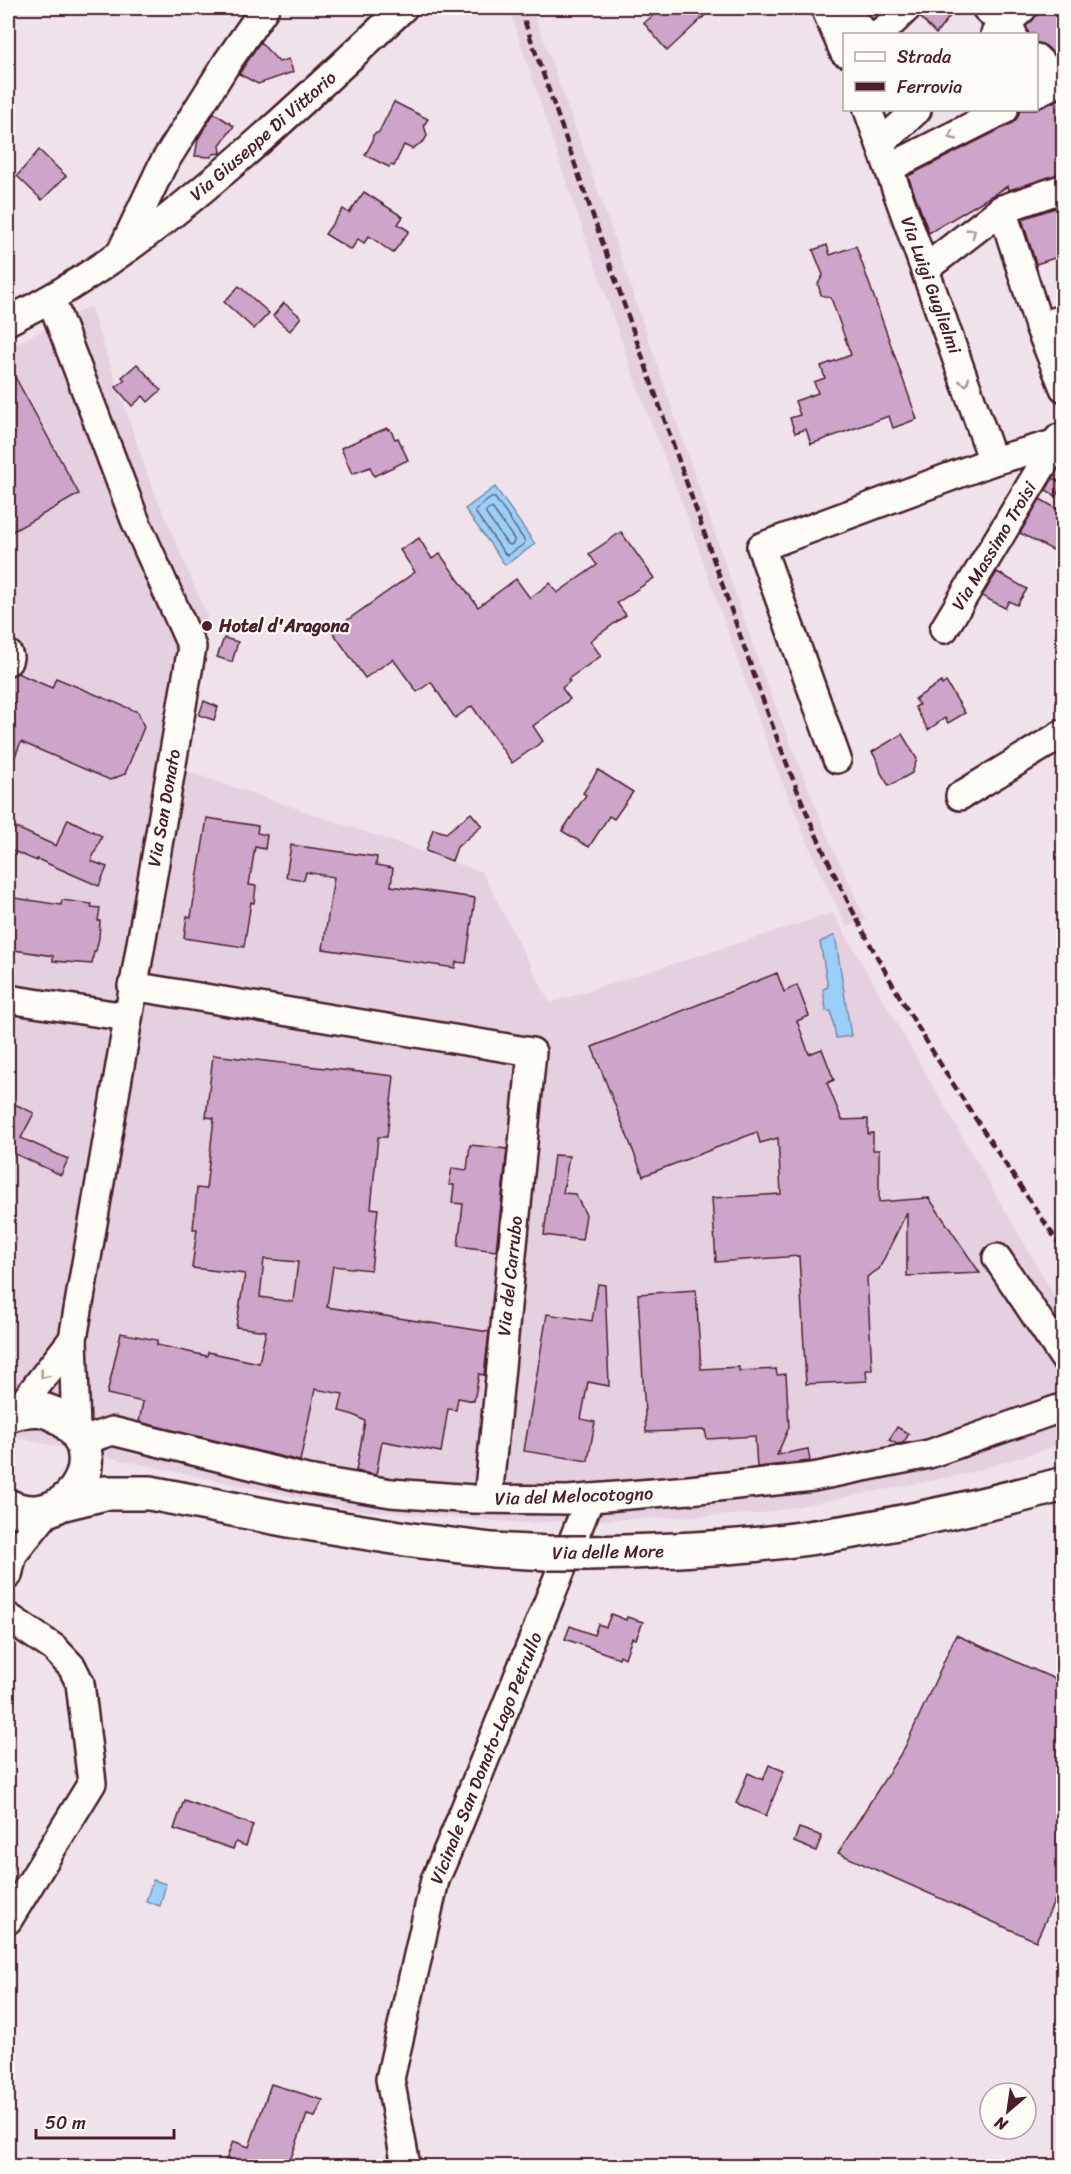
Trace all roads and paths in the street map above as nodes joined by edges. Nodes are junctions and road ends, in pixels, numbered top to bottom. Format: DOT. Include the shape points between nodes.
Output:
graph roads {
  1 [pos="265,8"];
  2 [pos="403,8"];
  3 [pos="825,8"];
  4 [pos="840,8"];
  5 [pos="907,8"];
  6 [pos="865,33"];
  7 [pos="881,33"];
  8 [pos="843,50"];
  9 [pos="1038,61"];
  10 [pos="1053,84"];
  11 [pos="868,111"];
  12 [pos="915,111"];
  13 [pos="1001,111"];
  14 [pos="885,156"];
  15 [pos="1064,188"];
  16 [pos="1002,209"];
  17 [pos="118,257"];
  18 [pos="926,268"];
  19 [pos="51,299"];
  20 [pos="8,321"];
  21 [pos="1051,323"];
  22 [pos="1064,388"];
  23 [pos="1059,438"];
  24 [pos="993,461"];
  25 [pos="944,629"];
  26 [pos="8,654"];
  27 [pos="8,661"];
  28 [pos="1064,733"];
  29 [pos="837,759"];
  30 [pos="960,796"];
  31 [pos="132,986"];
  32 [pos="8,999"];
  33 [pos="128,1017"];
  34 [pos="997,1258"];
  35 [pos="73,1339"];
  36 [pos="1064,1358"];
  37 [pos="1064,1407"];
  38 [pos="12,1413"];
  39 [pos="82,1445"];
  40 [pos="1064,1484"];
  41 [pos="150,1493"];
  42 [pos="590,1498"];
  43 [pos="488,1499"];
  44 [pos="8,1506"];
  45 [pos="56,1507"];
  46 [pos="9,1554"];
  47 [pos="8,1617"];
  48 [pos="8,1920"];
  49 [pos="406,2166"];
  1 -- 17 [label="street" via="162,166"];
  2 -- 17 [label="street, Via Giuseppe Di Vittorio" via="322,86 193,199"];
  3 -- 8 [label="street"];
  4 -- 6 [label="street"];
  5 -- 7 [label="street"];
  9 -- 10 [label="street"];
  11 -- 14 [label="street, Via Luigi Guglielmi"];
  12 -- 14 [label="street"];
  13 -- 14 [label="street, one-way"];
  14 -- 18 [label="street, Via Luigi Guglielmi"];
  15 -- 16 [label="street"];
  18 -- 16 [label="street, one-way"];
  16 -- 21 [label="street"];
  17 -- 19 [label="street, Via Giuseppe Di Vittorio"];
  18 -- 24 [label="street, Via Luigi Guglielmi, one-way"];
  19 -- 20 [label="street, Via Giuseppe Di Vittorio"];
  19 -- 31 [label="street, Via San Donato" via="135,520 192,647"];
  21 -- 22 [label="street"];
  23 -- 24 [label="street"];
  23 -- 25 [label="street, Via Massimo Troisi"];
  24 -- 29 [label="street" via="761,547"];
  26 -- 27 [label="street"];
  28 -- 30 [label="street"];
  31 -- 33 [label="street, Via San Donato"];
  31 -- 43 [label="street, Via del Carrubo" via="532,1052"];
  32 -- 33 [label="street"];
  33 -- 35 [label="street, Via San Donato"];
  34 -- 36 [label="street"];
  35 -- 38 [label="street, one-way"];
  35 -- 39 [label="street, Via San Donato"];
  37 -- 42 [label="street, Via del Melocotogno" via="929,1454 813,1477"];
  38 -- 39 [label="main road" via="31,1408 56,1413"];
  39 -- 41 [label="main road" via="113,1476"];
  39 -- 43 [label="street, Via del Melocotogno" via="112,1431 307,1479 391,1493"];
  39 -- 45 [label="main road" via="81,1484"];
  40 -- 41 [label="main road, Via delle More, bridge" via="996,1502 834,1534 729,1547 586,1553 492,1550 412,1540"];
  41 -- 45 [label="main road" via="105,1493"];
  42 -- 43 [label="street, Via del Melocotogno"];
  42 -- 49 [label="street, Vicinale San Donato-Lago Petrullo" via="435,1880 390,2079"];
  44 -- 45 [label="main road" via="35,1513"];
  45 -- 46 [label="street"];
  47 -- 48 [label="street" via="54,1648 72,1667 80,1683 92,1783"];
}
